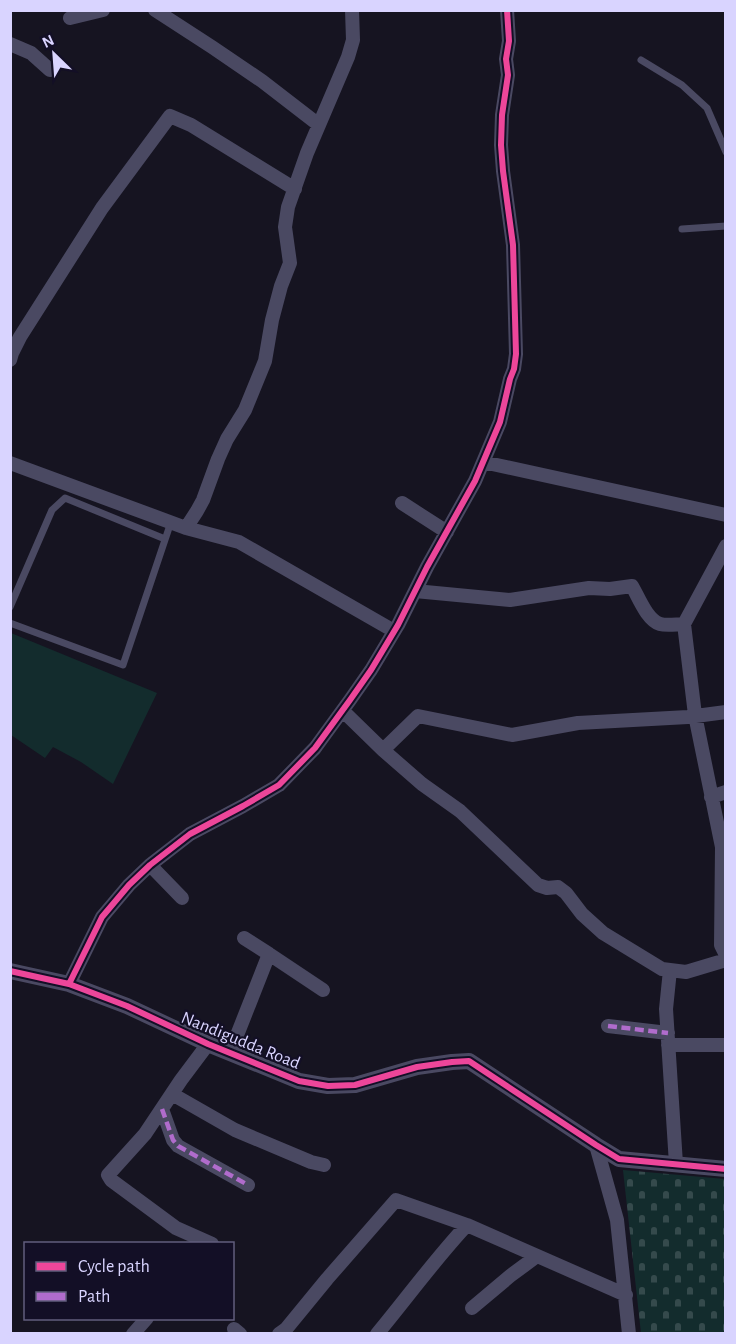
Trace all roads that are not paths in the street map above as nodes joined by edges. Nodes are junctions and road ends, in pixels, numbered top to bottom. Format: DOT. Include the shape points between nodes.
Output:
graph roads {
  1 [pos="103,10"];
  2 [pos="154,10"];
  3 [pos="352,10"];
  4 [pos="507,10"];
  5 [pos="70,18"];
  6 [pos="10,44"];
  7 [pos="641,60"];
  8 [pos="50,70"];
  9 [pos="319,125"];
  10 [pos="726,152"];
  11 [pos="295,189"];
  12 [pos="726,226"];
  13 [pos="682,229"];
  14 [pos="10,360"];
  15 [pos="483,462"];
  16 [pos="10,463"];
  17 [pos="402,503"];
  18 [pos="726,514"];
  19 [pos="171,522"];
  20 [pos="186,528"];
  21 [pos="447,532"];
  22 [pos="165,539"];
  23 [pos="726,546"];
  24 [pos="415,591"];
  25 [pos="10,608"];
  26 [pos="10,623"];
  27 [pos="684,624"];
  28 [pos="394,631"];
  29 [pos="343,711"];
  30 [pos="726,712"];
  31 [pos="695,716"];
  32 [pos="383,750"];
  33 [pos="726,792"];
  34 [pos="711,797"];
  35 [pos="724,846"];
  36 [pos="150,865"];
  37 [pos="182,898"];
  38 [pos="244,938"];
  39 [pos="268,954"];
  40 [pos="726,955"];
  41 [pos="726,960"];
  42 [pos="670,970"];
  43 [pos="10,971"];
  44 [pos="69,984"];
  45 [pos="323,990"];
  46 [pos="608,1026"];
  47 [pos="668,1039"];
  48 [pos="208,1044"];
  49 [pos="726,1045"];
  50 [pos="230,1053"];
  51 [pos="172,1094"];
  52 [pos="162,1109"];
  53 [pos="596,1145"];
  54 [pos="676,1164"];
  55 [pos="324,1165"];
  56 [pos="726,1169"];
  57 [pos="248,1185"];
  58 [pos="467,1225"];
  59 [pos="208,1242"];
  60 [pos="537,1256"];
  61 [pos="626,1295"];
  62 [pos="472,1308"];
  63 [pos="145,1320"];
  64 [pos="628,1333"];
  65 [pos="133,1334"];
  66 [pos="279,1334"];
  67 [pos="377,1334"];
  1 -- 5 [label="street"];
  2 -- 9 [label="street" via="246,70"];
  3 -- 9 [label="street" via="351,48"];
  4 -- 15 [label="street" via="508,75 501,145 513,245 516,359 500,422"];
  6 -- 8 [label="street" via="31,53"];
  7 -- 10 [label="lane" via="682,85 707,108"];
  9 -- 11 [label="street"];
  11 -- 14 [label="street" via="170,116 102,208 20,337"];
  11 -- 20 [label="street" via="285,226 290,262 272,320 265,361 203,500"];
  12 -- 13 [label="lane"];
  15 -- 18 [label="street"];
  15 -- 21 [label="street"];
  16 -- 19 [label="street"];
  17 -- 21 [label="street"];
  19 -- 20 [label="street"];
  19 -- 22 [label="lane"];
  20 -- 28 [label="street" via="239,542"];
  21 -- 24 [label="street"];
  22 -- 25 [label="lane" via="65,498 52,510"];
  22 -- 26 [label="lane" via="123,665"];
  23 -- 27 [label="street"];
  24 -- 27 [label="street" via="510,600 632,586 648,617 660,624"];
  24 -- 28 [label="street"];
  27 -- 31 [label="street"];
  28 -- 29 [label="street"];
  29 -- 32 [label="street"];
  29 -- 36 [label="street" via="315,748 279,785 190,834"];
  30 -- 31 [label="street"];
  31 -- 32 [label="street" via="578,723 512,735 418,716"];
  31 -- 34 [label="street"];
  32 -- 42 [label="street" via="460,811 538,885 558,887 603,933"];
  33 -- 34 [label="street"];
  34 -- 35 [label="street"];
  35 -- 40 [label="street" via="721,945"];
  36 -- 37 [label="street"];
  36 -- 44 [label="street" via="102,917"];
  38 -- 39 [label="street"];
  39 -- 45 [label="street"];
  39 -- 50 [label="street"];
  41 -- 42 [label="street" via="686,972"];
  42 -- 47 [label="street"];
  43 -- 44 [label="street, Nandigudda Road"];
  44 -- 48 [label="street, Nandigudda Road"];
  46 -- 47 [label="street"];
  47 -- 49 [label="street"];
  47 -- 54 [label="street"];
  48 -- 50 [label="street, Nandigudda Road"];
  48 -- 51 [label="street"];
  50 -- 53 [label="street, Nandigudda Road" via="299,1081 327,1086 355,1085 417,1067 469,1061"];
  51 -- 52 [label="street"];
  51 -- 55 [label="street" via="235,1131"];
  52 -- 57 [label="street" via="178,1146"];
  52 -- 59 [label="street" via="109,1173 109,1178 176,1228"];
  53 -- 54 [label="street, Nandigudda Road" via="619,1159"];
  53 -- 61 [label="street" via="617,1220"];
  54 -- 56 [label="street, Nandigudda Road"];
  58 -- 60 [label="street"];
  58 -- 66 [label="street" via="396,1200"];
  58 -- 67 [label="street"];
  60 -- 61 [label="street"];
  60 -- 62 [label="street"];
  61 -- 64 [label="street"];
  63 -- 65 [label="street"];
}
